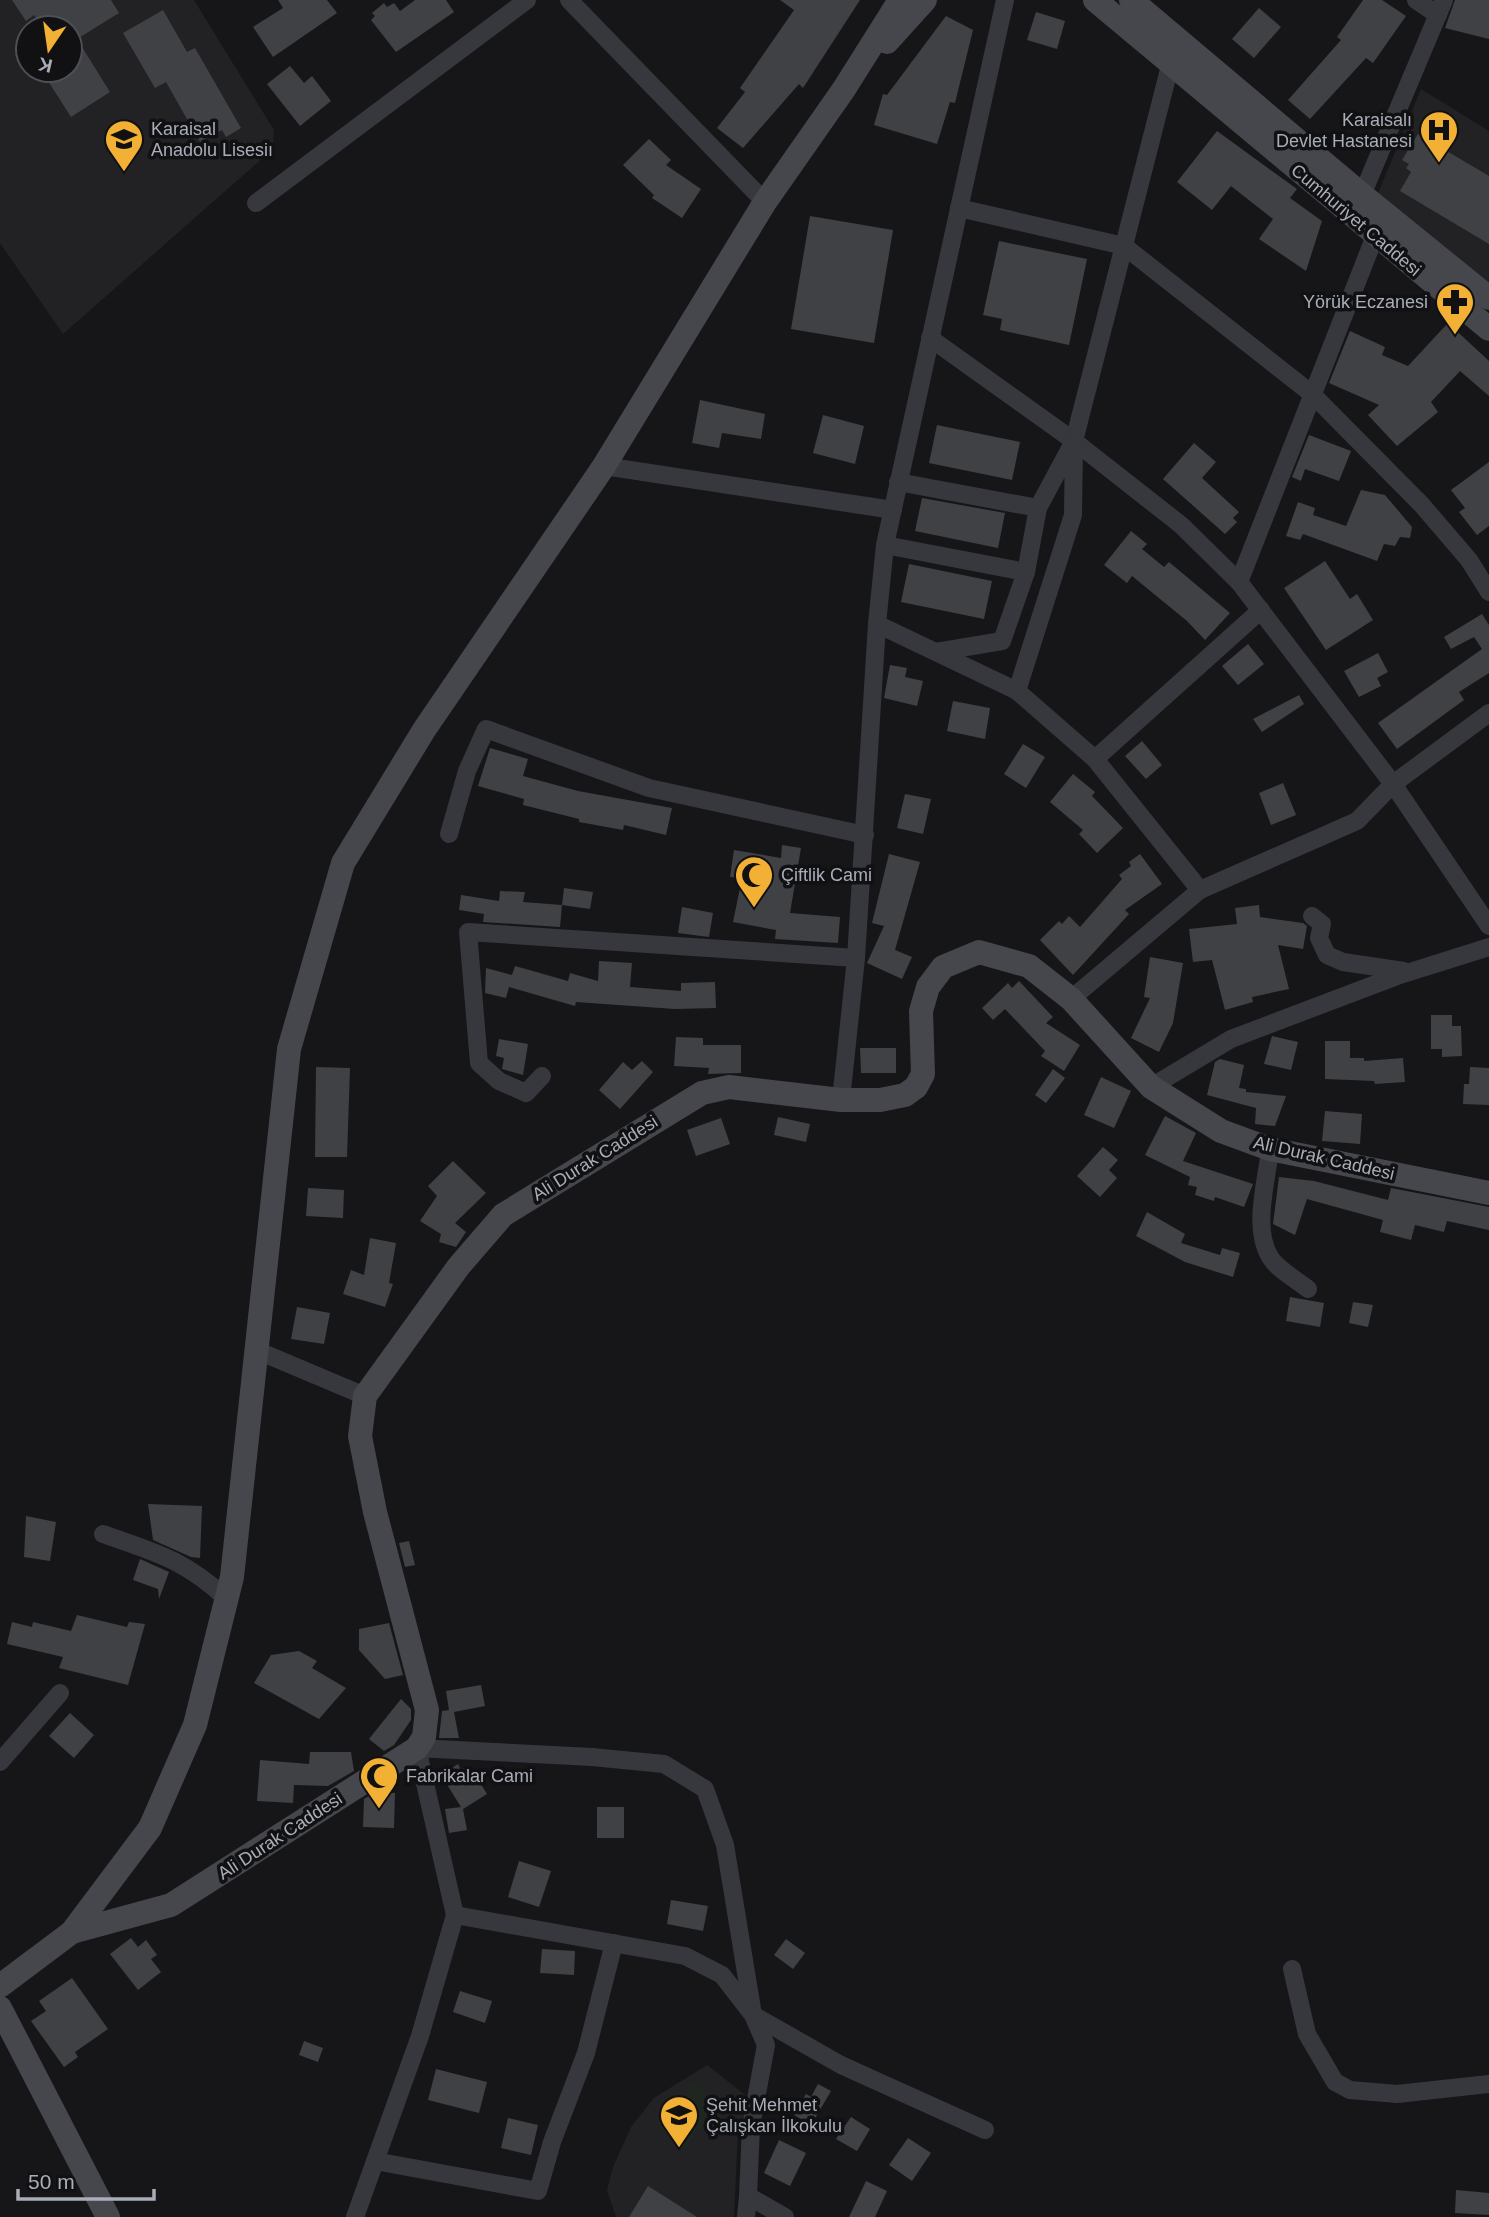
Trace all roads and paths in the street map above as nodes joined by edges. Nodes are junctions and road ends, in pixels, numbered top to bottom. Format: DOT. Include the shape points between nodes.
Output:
graph roads {
  1 [pos="527,0"];
  2 [pos="569,0"];
  3 [pos="900,0"];
  4 [pos="925,0"];
  5 [pos="1005,0"];
  6 [pos="1095,0"];
  7 [pos="1131,0"];
  8 [pos="1416,0"];
  9 [pos="1441,7"];
  10 [pos="1171,62"];
  11 [pos="844,89"];
  12 [pos="1362,195"];
  13 [pos="765,202"];
  14 [pos="256,203"];
  15 [pos="959,208"];
  16 [pos="1375,236"];
  17 [pos="1124,246"];
  18 [pos="1489,298"];
  19 [pos="1489,329"];
  20 [pos="930,338"];
  21 [pos="1312,394"];
  22 [pos="1074,441"];
  23 [pos="604,466"];
  24 [pos="898,482"];
  25 [pos="1038,508"];
  26 [pos="892,510"];
  27 [pos="885,545"];
  28 [pos="1026,572"];
  29 [pos="1239,582"];
  30 [pos="1489,592"];
  31 [pos="1261,610"];
  32 [pos="877,624"];
  33 [pos="936,652"];
  34 [pos="1017,691"];
  35 [pos="1489,713"];
  36 [pos="1095,759"];
  37 [pos="1393,784"];
  38 [pos="449,834"];
  39 [pos="865,835"];
  40 [pos="1199,890"];
  41 [pos="1312,916"];
  42 [pos="1489,926"];
  43 [pos="1489,947"];
  44 [pos="856,958"];
  45 [pos="1411,972"];
  46 [pos="1071,999"];
  47 [pos="542,1076"];
  48 [pos="1151,1087"];
  49 [pos="841,1100"];
  50 [pos="1270,1149"];
  51 [pos="1489,1193"];
  52 [pos="1308,1289"];
  53 [pos="256,1350"];
  54 [pos="365,1396"];
  55 [pos="103,1534"];
  56 [pos="227,1599"];
  57 [pos="60,1693"];
  58 [pos="417,1748"];
  59 [pos="0,1762"];
  60 [pos="455,1915"];
  61 [pos="72,1932"];
  62 [pos="614,1943"];
  63 [pos="1292,1969"];
  64 [pos="0,1986"];
  65 [pos="0,2008"];
  66 [pos="753,2015"];
  67 [pos="1489,2084"];
  68 [pos="985,2130"];
  69 [pos="375,2161"];
  70 [pos="748,2196"];
  71 [pos="108,2217"];
  72 [pos="355,2217"];
  73 [pos="746,2217"];
  74 [pos="785,2217"];
  1 -- 14 [label="street"];
  2 -- 13 [label="street"];
  3 -- 11 [label="main road"];
  4 -- 11 [label="main road"];
  5 -- 15 [label="street"];
  6 -- 10 [label="main road, Cumhuriyet Caddesi"];
  7 -- 12 [label="main road, Cumhuriyet Caddesi"];
  8 -- 9 [label="street"];
  9 -- 12 [label="street"];
  10 -- 16 [label="main road, Cumhuriyet Caddesi"];
  10 -- 17 [label="street"];
  11 -- 13 [label="main road"];
  12 -- 18 [label="main road, Cumhuriyet Caddesi"];
  13 -- 23 [label="main road"];
  15 -- 17 [label="street"];
  15 -- 20 [label="street"];
  16 -- 19 [label="main road, Cumhuriyet Caddesi"];
  16 -- 21 [label="street"];
  17 -- 21 [label="street"];
  17 -- 22 [label="street"];
  20 -- 22 [label="street"];
  20 -- 24 [label="street"];
  21 -- 29 [label="street"];
  21 -- 30 [label="street" via="1421,504 1469,560"];
  22 -- 25 [label="street"];
  22 -- 29 [label="street" via="1181,525"];
  22 -- 34 [label="street" via="1073,515"];
  23 -- 26 [label="street"];
  23 -- 53 [label="main road" via="424,730 343,863 289,1049"];
  24 -- 25 [label="street"];
  24 -- 26 [label="street"];
  25 -- 28 [label="street"];
  26 -- 27 [label="street"];
  27 -- 28 [label="street"];
  27 -- 32 [label="street"];
  28 -- 33 [label="street" via="1002,641"];
  29 -- 31 [label="street"];
  31 -- 36 [label="street"];
  31 -- 37 [label="street"];
  32 -- 33 [label="street"];
  32 -- 39 [label="street"];
  33 -- 34 [label="street"];
  34 -- 36 [label="street"];
  35 -- 37 [label="street"];
  36 -- 40 [label="street"];
  37 -- 40 [label="street" via="1357,821"];
  37 -- 42 [label="street"];
  38 -- 39 [label="street" via="467,771 486,729 649,788"];
  39 -- 44 [label="street"];
  40 -- 46 [label="street"];
  41 -- 45 [label="street" via="1322,924 1319,938 1327,955"];
  43 -- 45 [label="street"];
  44 -- 47 [label="street" via="468,932 479,1063 499,1081 526,1093"];
  44 -- 49 [label="street"];
  45 -- 48 [label="street" via="1231,1038"];
  46 -- 48 [label="main road, Ali Durak Caddesi"];
  46 -- 49 [label="main road, Ali Durak Caddesi" via="1029,966 1000,956 979,952 943,967 928,987 921,1011 923,1074 916,1087 905,1095 880,1100"];
  48 -- 50 [label="main road, Ali Durak Caddesi" via="1221,1131"];
  49 -- 54 [label="main road, Ali Durak Caddesi" via="729,1087 702,1094 514,1208 459,1266"];
  50 -- 51 [label="main road, Ali Durak Caddesi"];
  50 -- 52 [label="street" via="1263,1241 1271,1259"];
  53 -- 54 [label="street"];
  53 -- 56 [label="main road"];
  54 -- 58 [label="main road, Ali Durak Caddesi" via="359,1436 427,1710 424,1737"];
  55 -- 56 [label="street" via="170,1557 197,1572"];
  56 -- 61 [label="main road" via="195,1725 150,1828"];
  57 -- 59 [label="street"];
  58 -- 60 [label="street"];
  58 -- 61 [label="main road, Ali Durak Caddesi" via="171,1905"];
  58 -- 66 [label="street" via="664,1764 705,1789 725,1845"];
  60 -- 62 [label="street"];
  60 -- 69 [label="street" via="421,2036"];
  61 -- 64 [label="main road"];
  62 -- 66 [label="street" via="698,1962 722,1975"];
  62 -- 69 [label="street" via="586,2053 538,2191"];
  63 -- 67 [label="street" via="1307,2034 1335,2082 1350,2090 1397,2094"];
  65 -- 71 [label="main road"];
  66 -- 68 [label="street" via="841,2065"];
  66 -- 70 [label="street" via="766,2045 751,2126"];
  69 -- 72 [label="street"];
  70 -- 73 [label="street"];
  70 -- 74 [label="street"];
}
